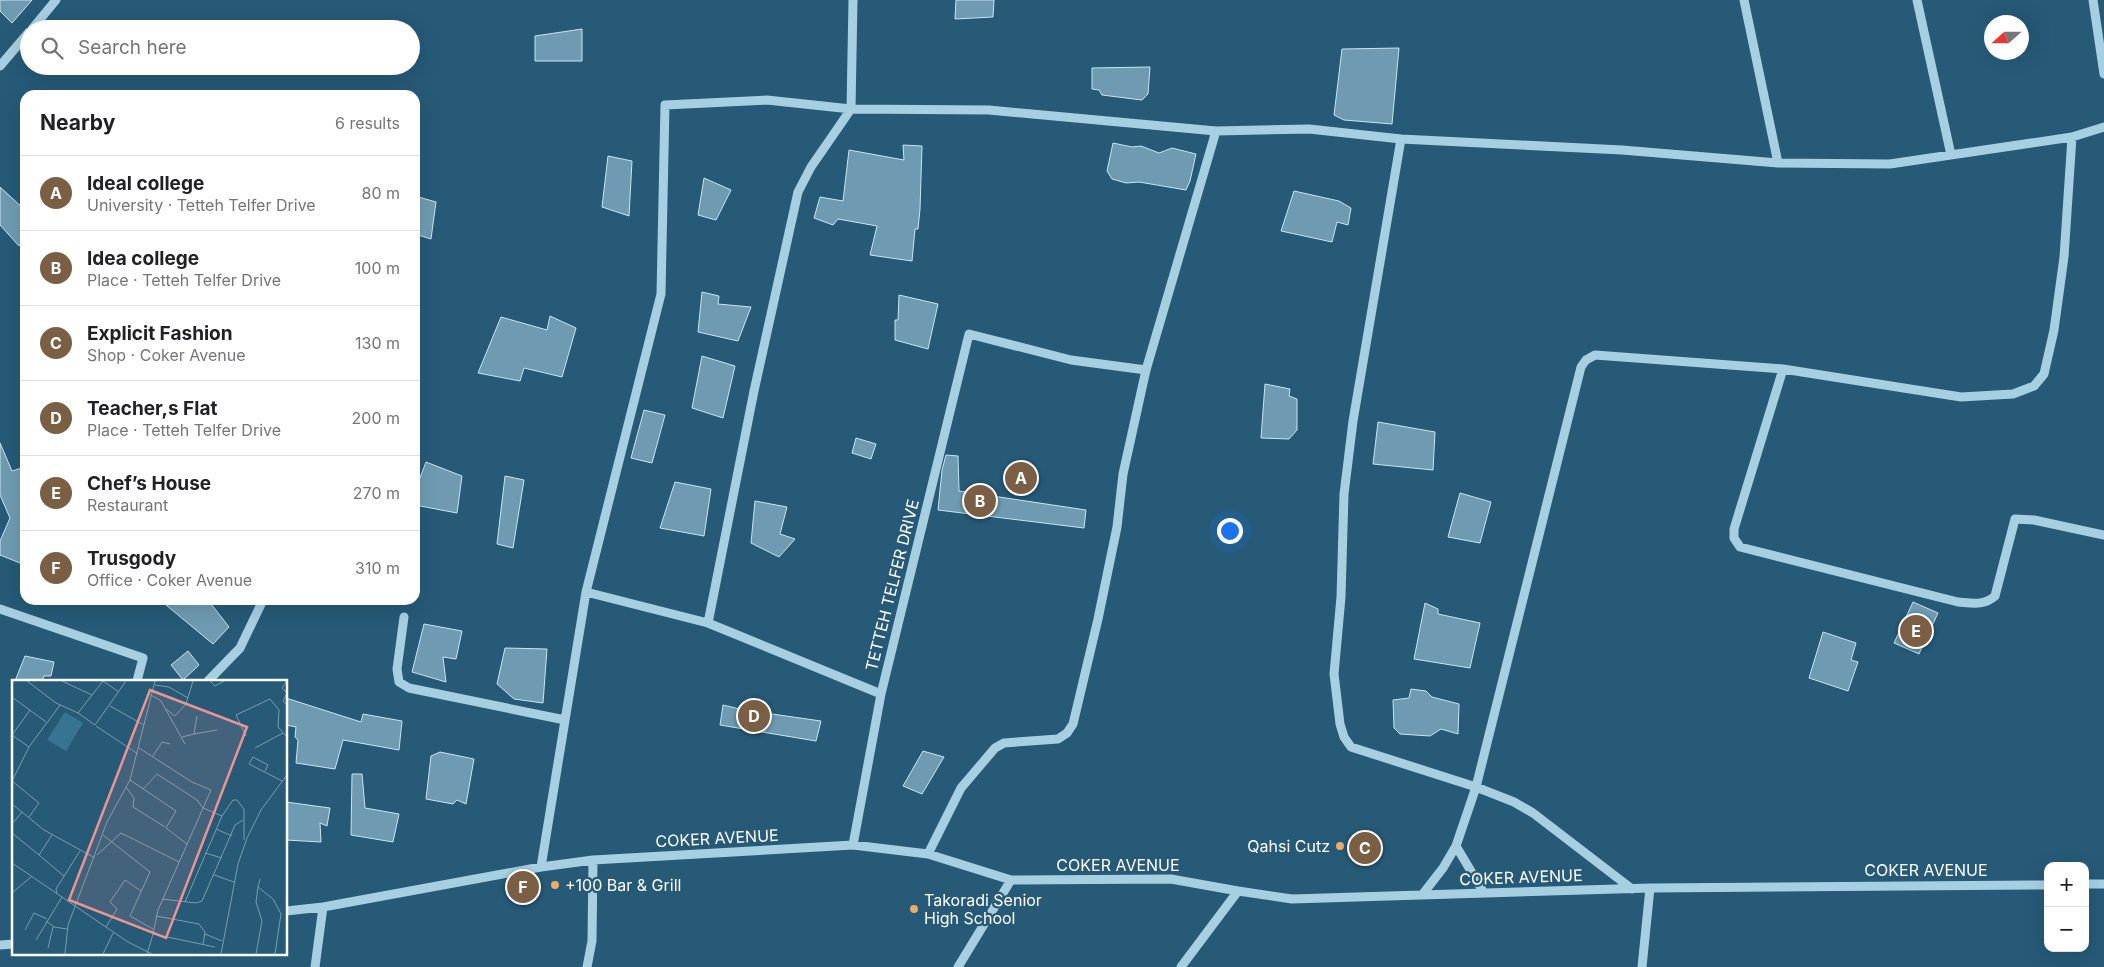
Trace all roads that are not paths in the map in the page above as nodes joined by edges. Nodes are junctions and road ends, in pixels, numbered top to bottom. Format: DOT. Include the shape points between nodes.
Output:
graph roads {
  1 [pos="56,0"];
  2 [pos="853,0"];
  3 [pos="1744,0"];
  4 [pos="1917,0"];
  5 [pos="2093,0"];
  6 [pos="39,20"];
  7 [pos="20,43"];
  8 [pos="0,66"];
  9 [pos="2104,74"];
  10 [pos="851,109"];
  11 [pos="2104,128"];
  12 [pos="1216,131"];
  13 [pos="2072,137"];
  14 [pos="1401,138"];
  15 [pos="1951,155"];
  16 [pos="1778,163"];
  17 [pos="1783,369"];
  18 [pos="1146,370"];
  19 [pos="2104,535"];
  20 [pos="586,592"];
  21 [pos="261,605"];
  22 [pos="0,609"];
  23 [pos="404,617"];
  24 [pos="708,623"];
  25 [pos="137,680"];
  26 [pos="209,680"];
  27 [pos="881,694"];
  28 [pos="565,720"];
  29 [pos="1476,787"];
  30 [pos="853,844"];
  31 [pos="1456,846"];
  32 [pos="928,854"];
  33 [pos="593,860"];
  34 [pos="541,867"];
  35 [pos="1010,880"];
  36 [pos="2089,884"];
  37 [pos="2104,884"];
  38 [pos="2044,885"];
  39 [pos="1650,888"];
  40 [pos="1632,889"];
  41 [pos="1238,892"];
  42 [pos="1484,893"];
  43 [pos="1422,895"];
  44 [pos="323,907"];
  45 [pos="288,911"];
  46 [pos="315,967"];
  47 [pos="587,967"];
  48 [pos="958,967"];
  49 [pos="1181,967"];
  50 [pos="1642,967"];
  1 -- 6 [label="street"];
  2 -- 10 [label="street"];
  3 -- 16 [label="street"];
  4 -- 15 [label="street"];
  5 -- 9 [label="street"];
  7 -- 8 [label="street"];
  10 -- 12 [label="street" via="989,110"];
  10 -- 20 [label="street" via="767,100 665,104 661,294"];
  10 -- 24 [label="street" via="798,192"];
  11 -- 13 [label="street"];
  12 -- 14 [label="street" via="1309,129"];
  12 -- 18 [label="street"];
  13 -- 15 [label="street"];
  13 -- 17 [label="street" via="2064,257 2054,330 2044,374 2034,386 2013,394 1961,397"];
  14 -- 16 [label="street" via="1622,150"];
  14 -- 29 [label="street" via="1345,485 1341,597 1334,674 1340,724 1351,747"];
  15 -- 16 [label="street" via="1890,164"];
  17 -- 19 [label="street" via="1734,529 1734,538 1740,547 1958,602 1979,604 1989,602 1995,596 2014,519 2034,520"];
  17 -- 29 [label="street" via="1595,355 1586,360 1581,367"];
  18 -- 27 [label="street, TETTEH TELFER DRIVE" via="1071,360 969,334"];
  18 -- 32 [label="street" via="1122,474 1117,527 1073,724 1058,739 1004,743 995,748 961,788"];
  20 -- 24 [label="street"];
  20 -- 28 [label="street"];
  21 -- 26 [label="street" via="240,648"];
  22 -- 25 [label="street" via="143,658"];
  23 -- 28 [label="street" via="397,669 399,682 408,688"];
  24 -- 27 [label="street"];
  27 -- 30 [label="street, TETTEH TELFER DRIVE"];
  28 -- 34 [label="street"];
  29 -- 31 [label="street"];
  29 -- 40 [label="street" via="1533,813"];
  30 -- 32 [label="street, COKER AVENUE"];
  30 -- 33 [label="street, COKER AVENUE"];
  31 -- 42 [label="street"];
  31 -- 43 [label="street"];
  32 -- 35 [label="street, COKER AVENUE"];
  33 -- 34 [label="street, COKER AVENUE"];
  33 -- 47 [label="street" via="592,941"];
  34 -- 44 [label="street, COKER AVENUE"];
  35 -- 41 [label="street, COKER AVENUE" via="1171,879"];
  35 -- 48 [label="street"];
  36 -- 37 [label="street"];
  38 -- 39 [label="street, COKER AVENUE"];
  39 -- 40 [label="street, COKER AVENUE"];
  39 -- 50 [label="street"];
  40 -- 42 [label="street, COKER AVENUE"];
  41 -- 43 [label="street, COKER AVENUE" via="1292,899"];
  41 -- 49 [label="street"];
  42 -- 43 [label="street, COKER AVENUE"];
  44 -- 45 [label="street, COKER AVENUE"];
  44 -- 46 [label="street"];
}
